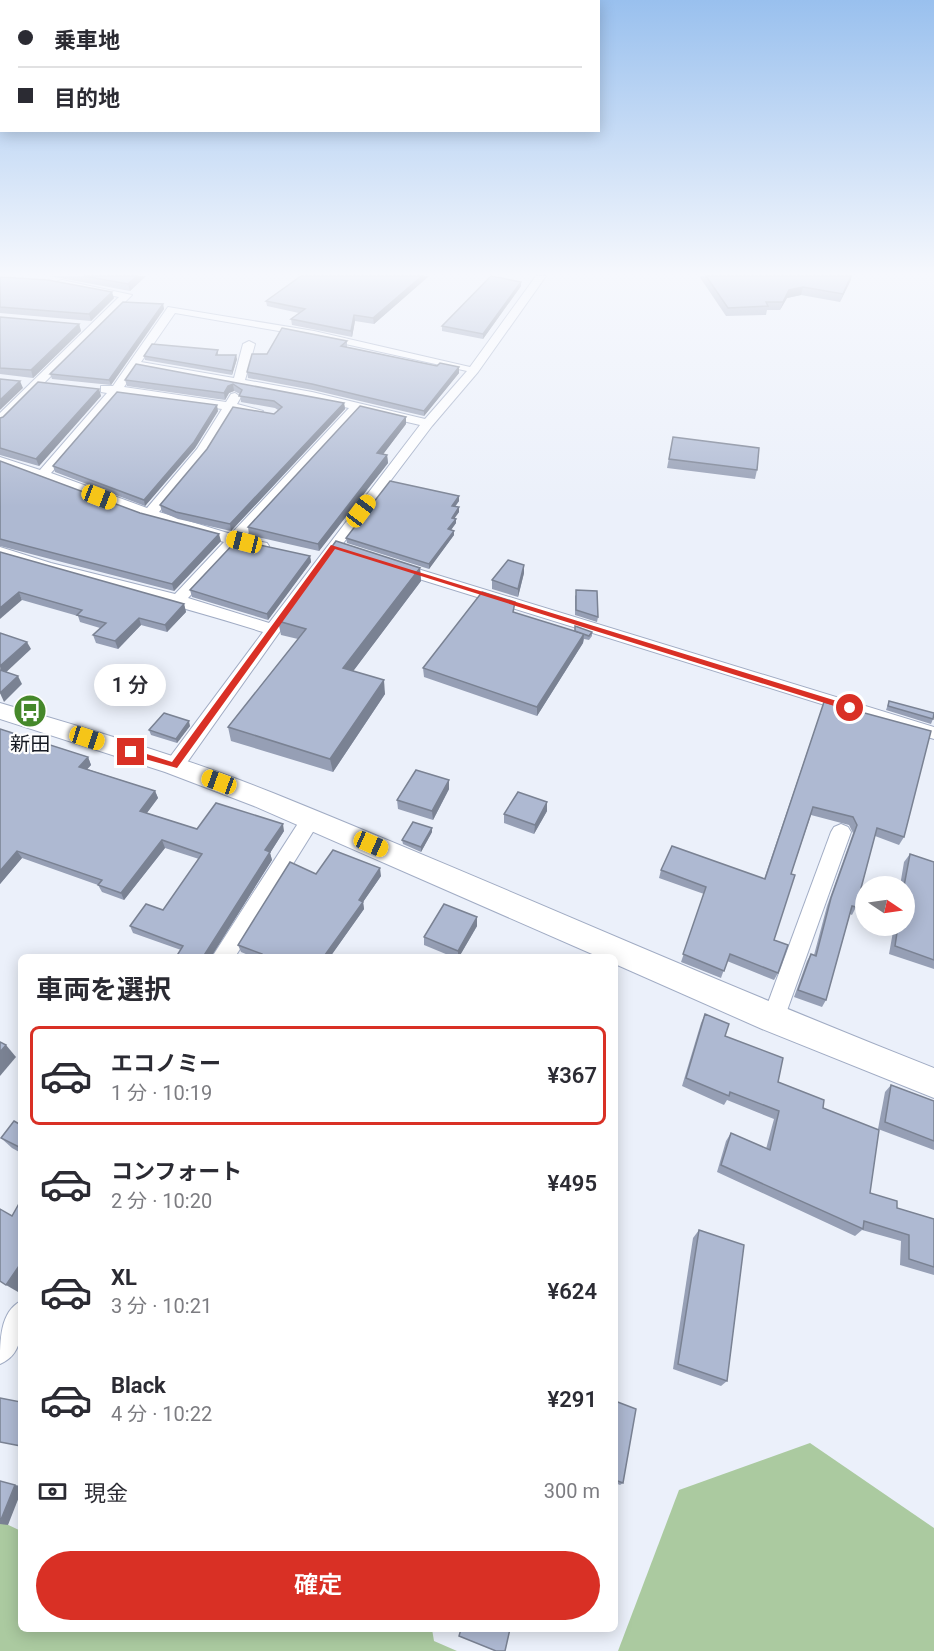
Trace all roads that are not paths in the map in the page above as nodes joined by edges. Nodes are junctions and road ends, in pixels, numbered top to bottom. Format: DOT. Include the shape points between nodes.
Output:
graph roads {
  1 [pos="65,353"];
  2 [pos="142,353"];
  3 [pos="248,353"];
  4 [pos="399,353"];
  5 [pos="486,353"];
  6 [pos="135,364"];
  7 [pos="474,370"];
  8 [pos="19,381"];
  9 [pos="243,383"];
  10 [pos="37,384"];
  11 [pos="60,385"];
  12 [pos="93,388"];
  13 [pos="116,390"];
  14 [pos="227,407"];
  15 [pos="357,407"];
  16 [pos="265,412"];
  17 [pos="0,420"];
  18 [pos="428,423"];
  19 [pos="0,461"];
  20 [pos="43,474"];
  21 [pos="148,516"];
  22 [pos="231,539"];
  23 [pos="279,550"];
  24 [pos="0,551"];
  25 [pos="324,554"];
  26 [pos="356,554"];
  27 [pos="378,561"];
  28 [pos="178,600"];
  29 [pos="272,629"];
  30 [pos="0,711"];
  31 [pos="934,733"];
  32 [pos="174,766"];
  33 [pos="311,819"];
  34 [pos="841,832"];
  35 [pos="225,954"];
  36 [pos="772,1019"];
  37 [pos="934,1083"];
  38 [pos="18,1320"];
  39 [pos="0,1350"];
  1 -- 10 [label="street"];
  2 -- 6 [label="street"];
  3 -- 9 [label="street"];
  4 -- 7 [label="street"];
  5 -- 7 [label="street"];
  6 -- 9 [label="street"];
  6 -- 13 [label="street"];
  7 -- 18 [label="street"];
  8 -- 10 [label="street"];
  9 -- 14 [label="street"];
  9 -- 15 [label="street"];
  10 -- 11 [label="street"];
  10 -- 17 [label="street"];
  12 -- 13 [label="street"];
  13 -- 14 [label="street"];
  13 -- 20 [label="street"];
  14 -- 16 [label="street"];
  14 -- 21 [label="street" via="202,451"];
  15 -- 18 [label="street"];
  15 -- 22 [label="street"];
  18 -- 25 [label="street"];
  19 -- 20 [label="street"];
  20 -- 21 [label="street"];
  21 -- 22 [label="street"];
  22 -- 23 [label="street"];
  22 -- 28 [label="street"];
  24 -- 28 [label="street"];
  25 -- 26 [label="street"];
  25 -- 29 [label="street"];
  27 -- 31 [label="street"];
  28 -- 29 [label="street"];
  29 -- 32 [label="street"];
  30 -- 32 [label="street"];
  32 -- 33 [label="street"];
  33 -- 35 [label="street"];
  33 -- 36 [label="street"];
  34 -- 36 [label="street"];
  36 -- 37 [label="street"];
  38 -- 39 [label="street"];
}
